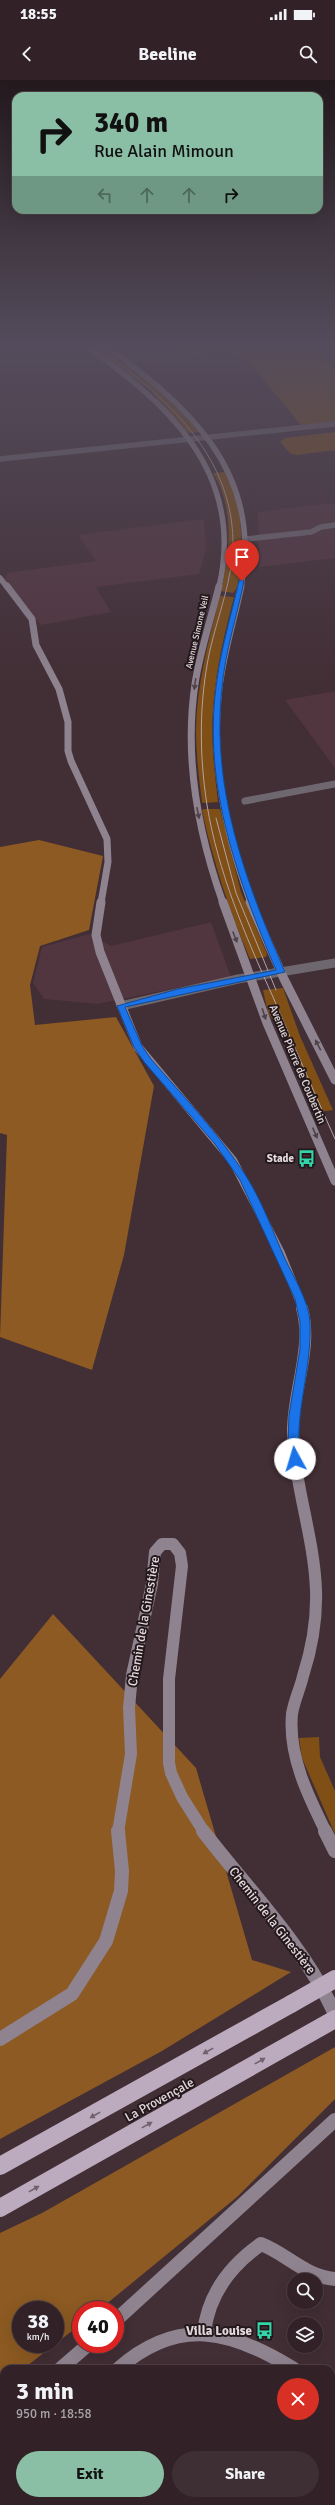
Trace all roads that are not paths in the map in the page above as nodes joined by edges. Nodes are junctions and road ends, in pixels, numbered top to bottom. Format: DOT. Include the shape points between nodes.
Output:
graph roads {
  1 [pos="38,455"];
  2 [pos="198,455"];
  3 [pos="219,455"];
  4 [pos="0,459"];
  5 [pos="335,525"];
  6 [pos="246,539"];
  7 [pos="0,578"];
  8 [pos="335,784"];
  9 [pos="245,801"];
  10 [pos="335,963"];
  11 [pos="281,972"];
  12 [pos="251,977"];
  13 [pos="121,1006"];
  14 [pos="335,1080"];
  15 [pos="335,1181"];
  16 [pos="335,1851"];
  17 [pos="335,1979"];
  18 [pos="335,2014"];
  19 [pos="335,2019"];
  20 [pos="0,2039"];
  21 [pos="335,2120"];
  22 [pos="0,2166"];
  23 [pos="0,2208"];
  24 [pos="335,2279"];
  25 [pos="124,2313"];
  26 [pos="204,2333"];
  27 [pos="78,2353"];
  28 [pos="64,2365"];
  29 [pos="123,2365"];
  30 [pos="287,2365"];
  1 -- 4 [label="street"];
  2 -- 12 [label="main road, Avenue Simone Veil, one-way" via="216,486 225,528 223,565 195,686 192,752 197,805 213,875"];
  3 -- 6 [label="main road" via="235,485 242,507"];
  5 -- 6 [label="street" via="311,532"];
  6 -- 11 [label="main road" via="242,581 219,687 219,770 223,804 237,861 256,915"];
  7 -- 13 [label="main road" via="32,619 36,645 65,706 70,761 107,839 108,862 96,935"];
  8 -- 9 [label="street"];
  10 -- 11 [label="street"];
  11 -- 12 [label="street"];
  14 -- 11 [label="main road, Avenue Pierre de Coubertin, one-way"];
  12 -- 13 [label="street"];
  12 -- 15 [label="main road, Avenue Pierre de Coubertin, one-way" via="267,1023"];
  13 -- 16 [label="main road" via="138,1047 218,1142 244,1179 290,1276 305,1322 293,1444 308,1526 316,1610 304,1673 292,1714 293,1746 301,1778"];
  17 -- 22 [label="highway, La Provençale, one-way, bridge" via="46,2143"];
  18 -- 20 [label="main road, Chemin de la Ginestière" via="316,1975 295,1944 202,1831 184,1802 171,1772 167,1728 182,1566 180,1553 173,1544 162,1544 155,1552 150,1591 132,1675 129,1708 131,1754 118,1827 121,1891 106,1941 72,1994"];
  23 -- 19 [label="highway, La Provençale, one-way"];
  21 -- 25 [label="main road"];
  24 -- 26 [label="main road" via="312,2275 272,2247 262,2244 252,2249 216,2290 208,2306"];
  26 -- 29 [label="main road" via="174,2337 146,2347"];
  26 -- 30 [label="main road" via="260,2350"];
  27 -- 28 [label="main road"];
}
